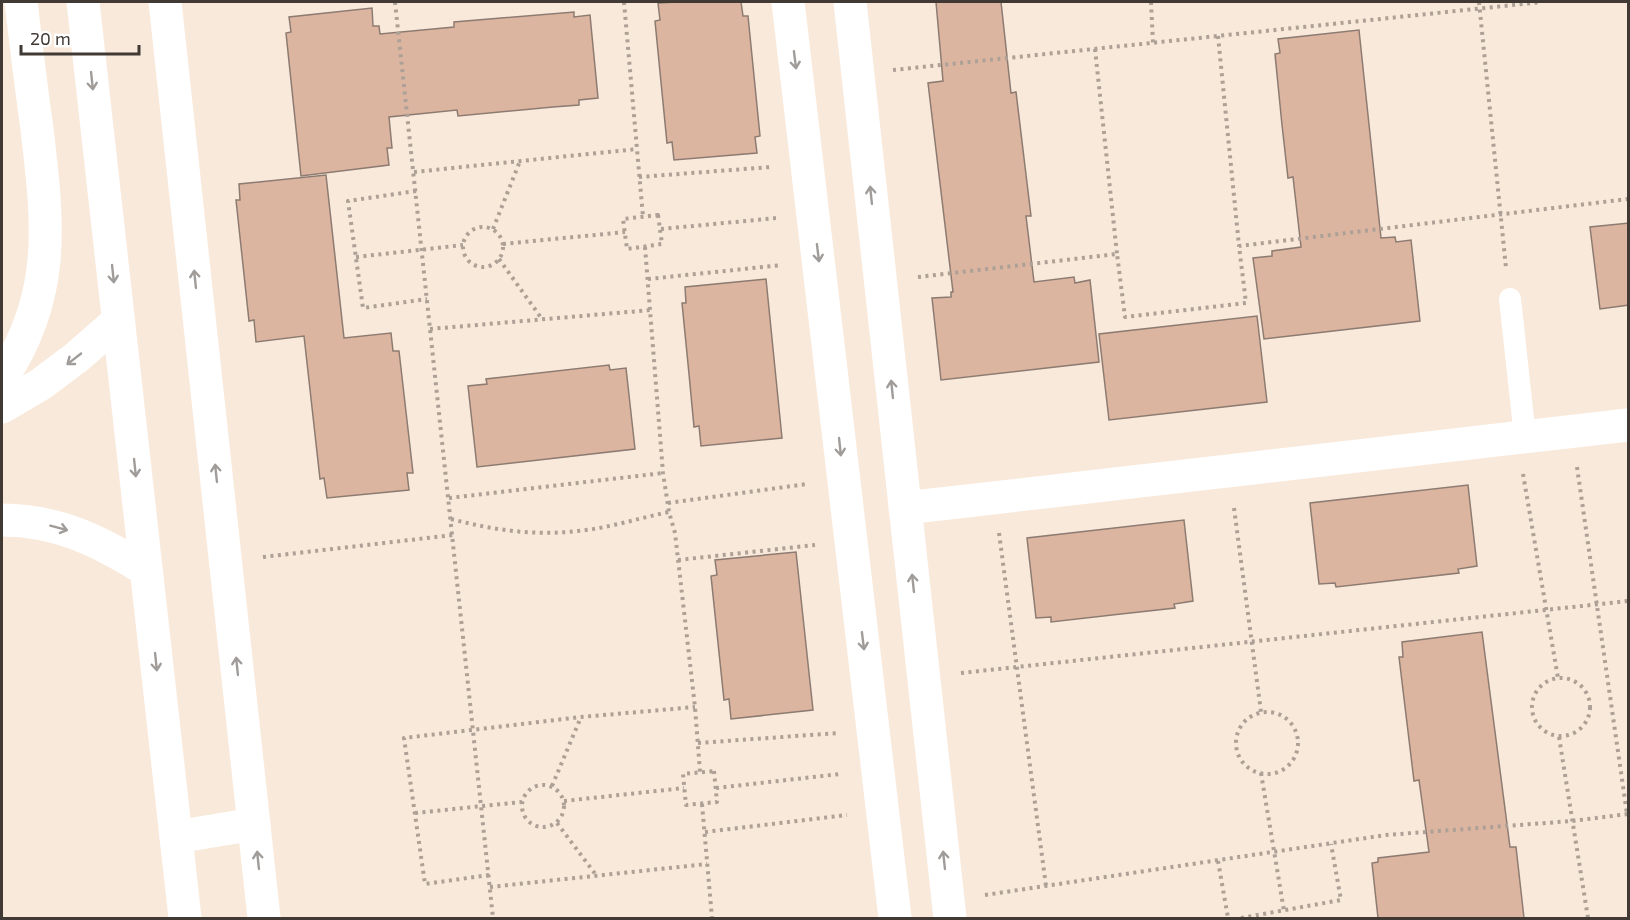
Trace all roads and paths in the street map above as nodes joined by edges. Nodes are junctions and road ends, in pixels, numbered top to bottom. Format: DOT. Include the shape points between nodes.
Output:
graph roads {
  1 [pos="21,2"];
  2 [pos="83,2"];
  3 [pos="165,2"];
  4 [pos="395,2"];
  5 [pos="624,2"];
  6 [pos="788,2"];
  7 [pos="850,2"];
  8 [pos="1151,2"];
  9 [pos="1479,2"];
  10 [pos="1542,2"];
  11 [pos="1479,8"];
  12 [pos="1218,36"];
  13 [pos="1153,42"];
  14 [pos="1095,48"];
  15 [pos="857,73"];
  16 [pos="637,149"];
  17 [pos="520,161"];
  18 [pos="807,164"];
  19 [pos="414,172"];
  20 [pos="639,177"];
  21 [pos="416,191"];
  22 [pos="1629,199"];
  23 [pos="813,214"];
  24 [pos="1501,215"];
  25 [pos="643,217"];
  26 [pos="661,229"];
  27 [pos="493,230"];
  28 [pos="625,232"];
  29 [pos="464,244"];
  30 [pos="503,244"];
  31 [pos="1239,246"];
  32 [pos="645,247"];
  33 [pos="422,249"];
  34 [pos="1117,254"];
  35 [pos="356,257"];
  36 [pos="499,259"];
  37 [pos="819,262"];
  38 [pos="648,279"];
  39 [pos="880,282"];
  40 [pos="428,299"];
  41 [pos="1510,299"];
  42 [pos="651,310"];
  43 [pos="543,319"];
  44 [pos="118,321"];
  45 [pos="430,329"];
  46 [pos="2,378"];
  47 [pos="2,407"];
  48 [pos="1629,425"];
  49 [pos="1572,432"];
  50 [pos="1521,437"];
  51 [pos="1229,471"];
  52 [pos="663,473"];
  53 [pos="843,479"];
  54 [pos="449,498"];
  55 [pos="994,498"];
  56 [pos="668,502"];
  57 [pos="905,508"];
  58 [pos="669,512"];
  59 [pos="451,519"];
  60 [pos="2,520"];
  61 [pos="453,535"];
  62 [pos="852,542"];
  63 [pos="678,560"];
  64 [pos="226,561"];
  65 [pos="146,570"];
  66 [pos="1629,601"];
  67 [pos="1598,605"];
  68 [pos="1546,611"];
  69 [pos="1252,643"];
  70 [pos="1017,668"];
  71 [pos="924,676"];
  72 [pos="1558,678"];
  73 [pos="695,707"];
  74 [pos="1261,712"];
  75 [pos="581,717"];
  76 [pos="473,729"];
  77 [pos="874,730"];
  78 [pos="1559,737"];
  79 [pos="698,743"];
  80 [pos="878,770"];
  81 [pos="700,772"];
  82 [pos="1262,773"];
  83 [pos="552,786"];
  84 [pos="684,788"];
  85 [pos="716,788"];
  86 [pos="564,801"];
  87 [pos="522,802"];
  88 [pos="702,804"];
  89 [pos="481,806"];
  90 [pos="883,811"];
  91 [pos="415,813"];
  92 [pos="1628,814"];
  93 [pos="1572,821"];
  94 [pos="557,823"];
  95 [pos="254,824"];
  96 [pos="705,832"];
  97 [pos="176,837"];
  98 [pos="1331,844"];
  99 [pos="1274,852"];
  100 [pos="1218,861"];
  101 [pos="707,864"];
  102 [pos="489,875"];
  103 [pos="596,876"];
  104 [pos="1046,886"];
  105 [pos="490,887"];
  106 [pos="950,910"];
  107 [pos="1284,911"];
  108 [pos="185,918"];
  109 [pos="264,918"];
  110 [pos="493,918"];
  111 [pos="712,918"];
  112 [pos="895,918"];
  113 [pos="1228,918"];
  114 [pos="1241,918"];
  115 [pos="1588,918"];
  1 -- 46 [label="street" via="47,235 36,309"];
  2 -- 44 [label="street, one-way"];
  64 -- 3 [label="street, one-way"];
  4 -- 19 [label="path"];
  5 -- 16 [label="path"];
  6 -- 18 [label="street, one-way"];
  7 -- 15 [label="street"];
  8 -- 13 [label="path"];
  9 -- 11 [label="path"];
  10 -- 11 [label="path"];
  11 -- 12 [label="path"];
  11 -- 24 [label="path"];
  12 -- 13 [label="path"];
  12 -- 31 [label="path"];
  13 -- 14 [label="path"];
  14 -- 15 [label="path"];
  14 -- 34 [label="path"];
  39 -- 15 [label="street, one-way"];
  16 -- 17 [label="path"];
  16 -- 20 [label="path"];
  17 -- 19 [label="path"];
  17 -- 27 [label="path"];
  18 -- 20 [label="path"];
  18 -- 23 [label="street"];
  19 -- 21 [label="path"];
  20 -- 25 [label="path"];
  21 -- 33 [label="path"];
  21 -- 35 [label="path" via="348,201"];
  22 -- 24 [label="path"];
  23 -- 26 [label="path"];
  23 -- 37 [label="street, one-way"];
  24 -- 31 [label="path"];
  24 -- 41 [label="path"];
  25 -- 26 [label="path" via="658,215"];
  25 -- 28 [label="path" via="623,219"];
  26 -- 32 [label="path" via="662,244"];
  27 -- 29 [label="path" via="474,229"];
  27 -- 30 [label="path"];
  28 -- 30 [label="path"];
  28 -- 32 [label="path" via="627,249"];
  29 -- 33 [label="path"];
  29 -- 36 [label="path" via="465,253 476,265 493,265"];
  30 -- 36 [label="path"];
  31 -- 34 [label="path" via="1246,303 1125,317"];
  32 -- 38 [label="path"];
  33 -- 35 [label="path"];
  33 -- 40 [label="path"];
  34 -- 39 [label="path"];
  35 -- 40 [label="path" via="363,308"];
  36 -- 43 [label="path"];
  37 -- 38 [label="path"];
  37 -- 53 [label="street, one-way"];
  38 -- 42 [label="path"];
  57 -- 39 [label="street, one-way"];
  40 -- 45 [label="path"];
  41 -- 50 [label="lane"];
  42 -- 43 [label="path"];
  42 -- 52 [label="path"];
  43 -- 45 [label="path"];
  44 -- 47 [label="street, one-way" via="41,384"];
  44 -- 65 [label="street, one-way"];
  45 -- 54 [label="path"];
  48 -- 49 [label="street"];
  49 -- 50 [label="street"];
  49 -- 67 [label="path"];
  50 -- 51 [label="street"];
  50 -- 68 [label="path"];
  51 -- 55 [label="street"];
  51 -- 69 [label="path"];
  52 -- 54 [label="path"];
  52 -- 56 [label="path"];
  53 -- 56 [label="path"];
  53 -- 62 [label="street"];
  54 -- 59 [label="path"];
  55 -- 57 [label="street"];
  55 -- 70 [label="path"];
  56 -- 58 [label="path"];
  71 -- 57 [label="street, one-way"];
  58 -- 59 [label="path" via="581,531 548,533 494,529"];
  58 -- 63 [label="path"];
  59 -- 61 [label="path"];
  60 -- 65 [label="street, one-way" via="76,532 110,547"];
  61 -- 64 [label="path"];
  61 -- 76 [label="path"];
  62 -- 63 [label="path"];
  62 -- 77 [label="street, one-way"];
  63 -- 73 [label="path"];
  95 -- 64 [label="street, one-way"];
  65 -- 97 [label="street, one-way"];
  66 -- 67 [label="path"];
  67 -- 68 [label="path"];
  67 -- 92 [label="path"];
  68 -- 69 [label="path"];
  68 -- 72 [label="path"];
  69 -- 70 [label="path"];
  69 -- 74 [label="path"];
  70 -- 71 [label="path"];
  70 -- 104 [label="path"];
  106 -- 71 [label="street, one-way"];
  72 -- 78 [label="path" via="1537,690 1532,702 1538,725"];
  72 -- 78 [label="path" via="1581,685 1591,707 1581,729 1571,736"];
  73 -- 75 [label="path"];
  73 -- 79 [label="path"];
  74 -- 82 [label="path" via="1241,726 1237,749 1250,769"];
  74 -- 82 [label="path" via="1284,717 1298,736 1298,748 1289,764 1274,773"];
  75 -- 76 [label="path"];
  75 -- 83 [label="path"];
  76 -- 89 [label="path"];
  76 -- 91 [label="path" via="404,738"];
  77 -- 79 [label="path"];
  77 -- 80 [label="street"];
  78 -- 93 [label="path"];
  79 -- 81 [label="path"];
  80 -- 85 [label="path"];
  80 -- 90 [label="street"];
  81 -- 84 [label="path" via="683,774"];
  81 -- 85 [label="path" via="714,771"];
  82 -- 99 [label="path"];
  83 -- 86 [label="path"];
  83 -- 87 [label="path" via="534,787"];
  84 -- 86 [label="path"];
  84 -- 88 [label="path" via="686,805"];
  85 -- 88 [label="path" via="717,802"];
  86 -- 94 [label="path"];
  87 -- 89 [label="path"];
  87 -- 94 [label="path" via="522,810 532,825"];
  88 -- 96 [label="path"];
  89 -- 91 [label="path"];
  89 -- 102 [label="path"];
  90 -- 96 [label="path"];
  90 -- 112 [label="street"];
  91 -- 102 [label="path" via="425,884"];
  92 -- 93 [label="path"];
  93 -- 98 [label="path" via="1386,835"];
  93 -- 115 [label="path"];
  94 -- 103 [label="path"];
  95 -- 97 [label="street"];
  109 -- 95 [label="street, one-way"];
  96 -- 101 [label="path"];
  97 -- 108 [label="street"];
  98 -- 99 [label="path"];
  98 -- 107 [label="path" via="1341,900"];
  99 -- 100 [label="path"];
  99 -- 107 [label="path"];
  100 -- 104 [label="path"];
  100 -- 113 [label="path"];
  101 -- 103 [label="path"];
  101 -- 111 [label="path"];
  102 -- 105 [label="path"];
  103 -- 105 [label="path"];
  104 -- 106 [label="path"];
  105 -- 110 [label="path"];
  107 -- 114 [label="path"];
}
